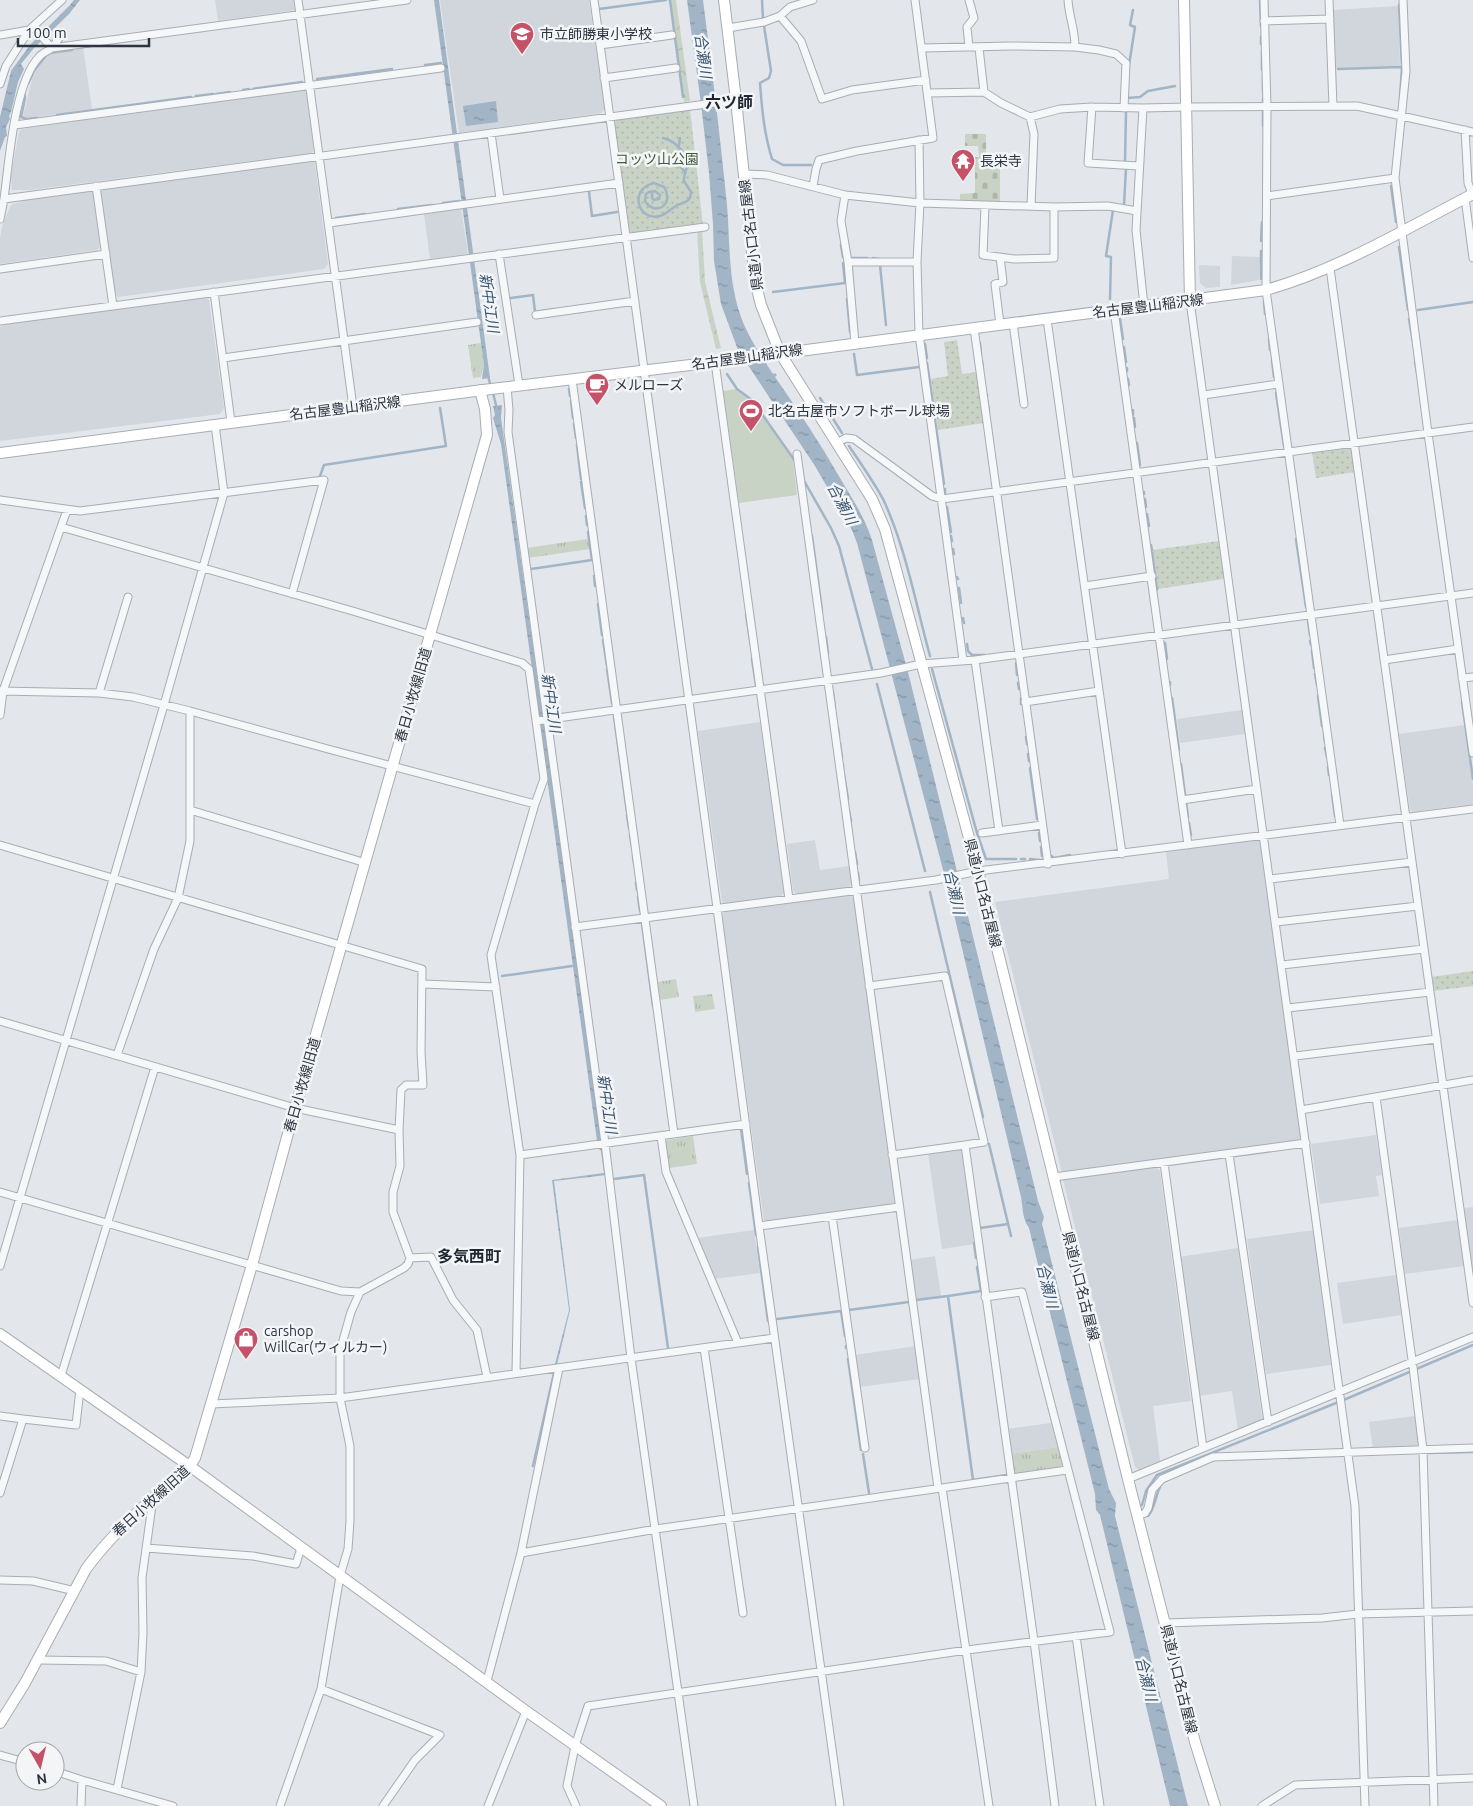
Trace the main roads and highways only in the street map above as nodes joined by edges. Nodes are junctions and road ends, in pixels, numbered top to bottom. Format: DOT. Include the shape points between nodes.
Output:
graph roads {
  1 [pos="724,0"];
  2 [pos="1184,0"];
  3 [pos="1470,195"];
  4 [pos="1190,301"];
  5 [pos="780,353"];
  6 [pos="481,390"];
  7 [pos="0,453"];
  8 [pos="0,1334"];
  9 [pos="191,1467"];
  10 [pos="0,1723"];
  11 [pos="661,1806"];
  12 [pos="1215,1806"];
  1 -- 5 [label="main road, 県道小口名古屋線" via="731,101 744,174 755,280"];
  2 -- 4 [label="main road"];
  3 -- 4 [label="main road, 名古屋豊山稲沢線" via="1330,268 1294,282 1266,290"];
  4 -- 5 [label="main road, 名古屋豊山稲沢線"];
  5 -- 6 [label="main road, 名古屋豊山稲沢線"];
  5 -- 12 [label="main road, 県道小口名古屋線" via="872,499 885,529 1054,1177 1164,1623"];
  6 -- 7 [label="main road, 名古屋豊山稲沢線"];
  6 -- 9 [label="main road, 春日小牧線旧道" via="487,435 252,1265"];
  8 -- 9 [label="main road"];
  9 -- 10 [label="main road, 春日小牧線旧道" via="174,1478 108,1540 86,1569"];
  9 -- 11 [label="main road"];
}
